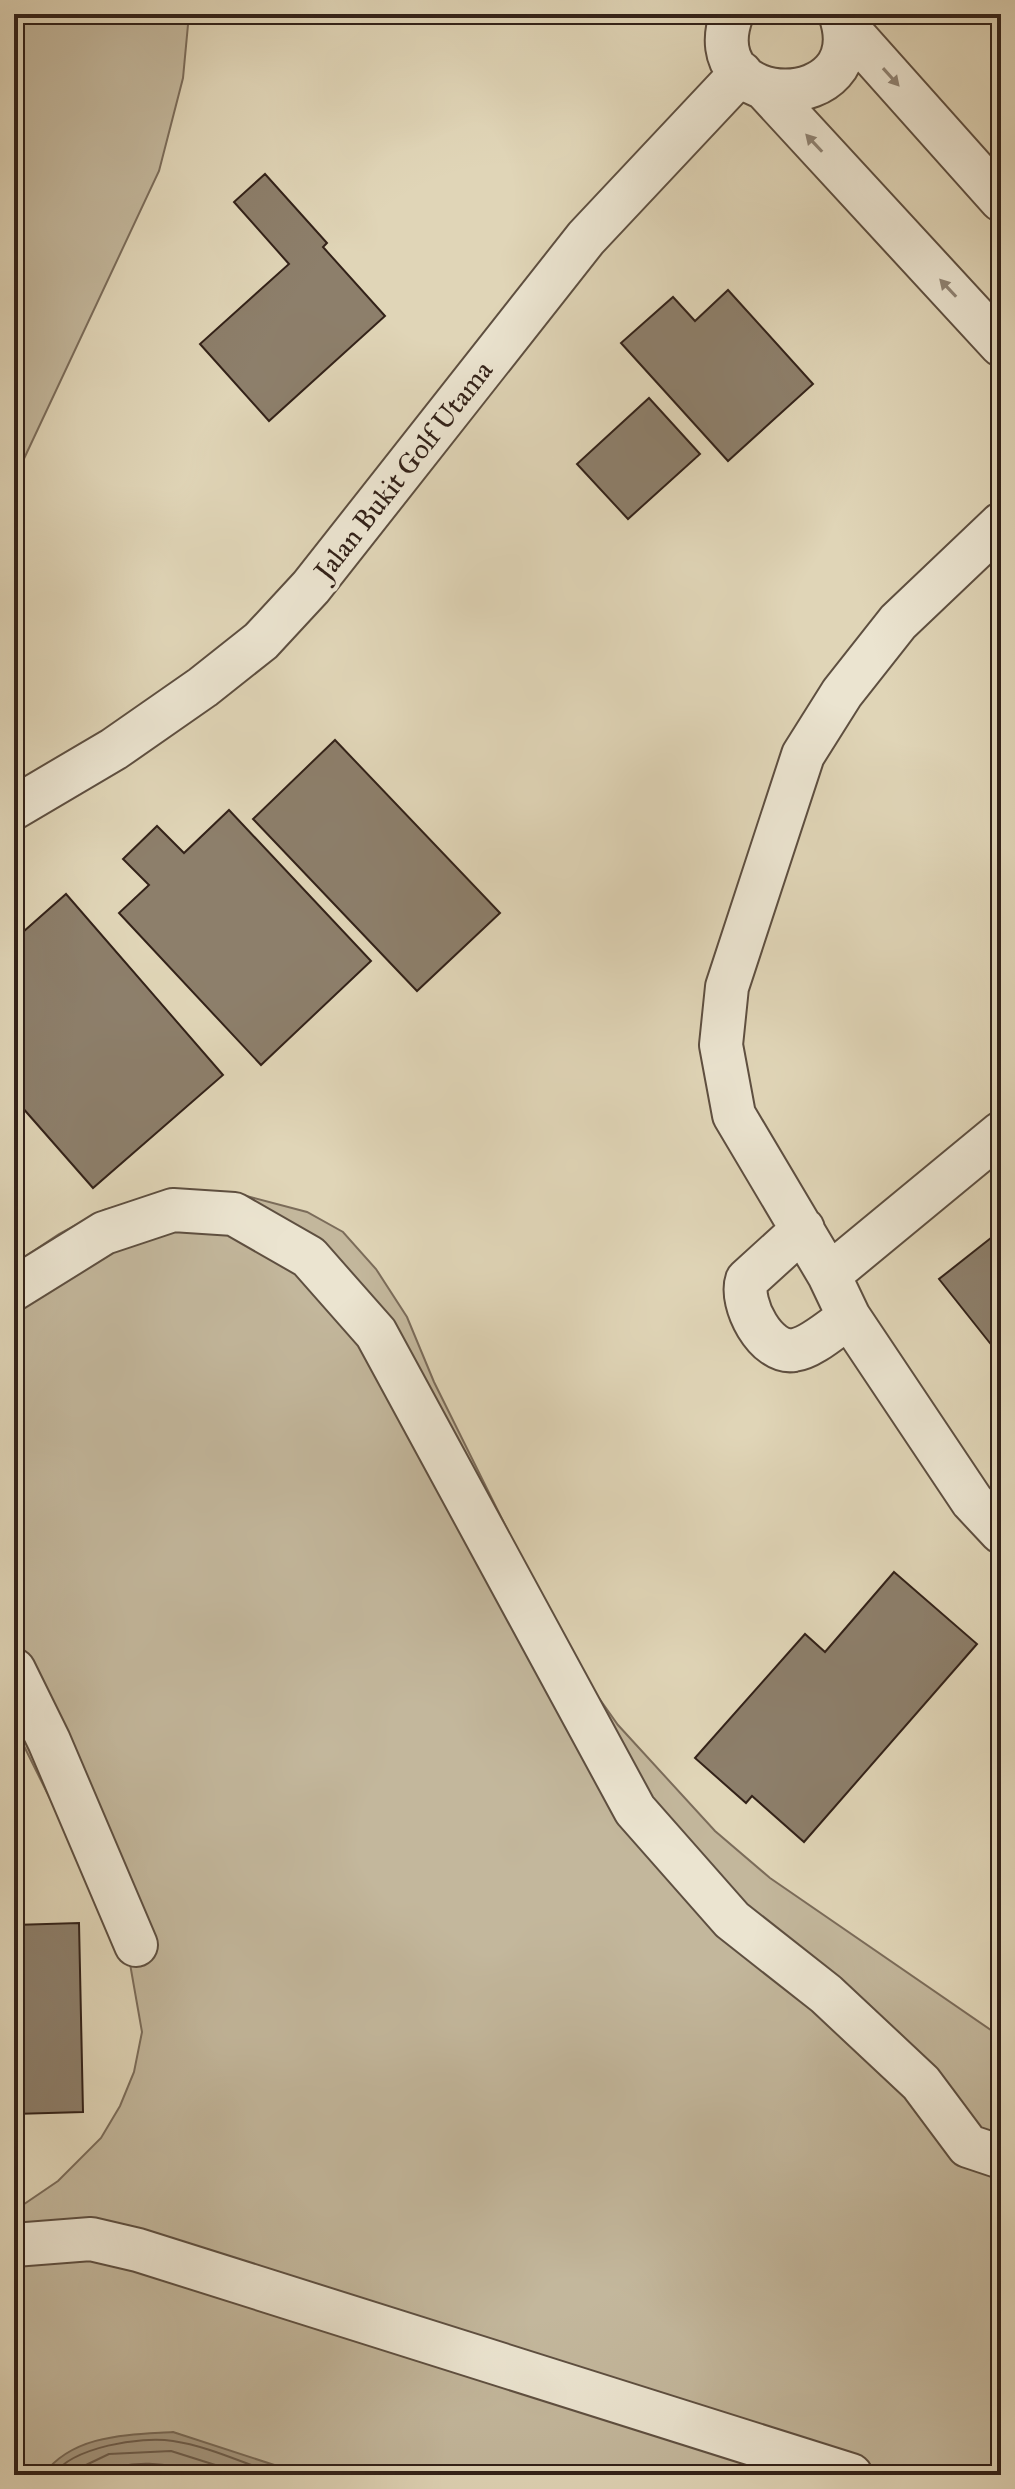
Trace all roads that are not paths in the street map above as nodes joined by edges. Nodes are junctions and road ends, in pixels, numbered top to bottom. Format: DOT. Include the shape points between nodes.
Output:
graph roads {
  1 [pos="732,14"];
  2 [pos="841,18"];
  3 [pos="754,82"];
  4 [pos="1001,200"];
  5 [pos="1001,345"];
  6 [pos="1001,524"];
  7 [pos="14,808"];
  8 [pos="1001,1133"];
  9 [pos="803,1229"];
  10 [pos="829,1275"];
  11 [pos="14,1289"];
  12 [pos="849,1317"];
  13 [pos="1001,1532"];
  14 [pos="14,1670"];
  15 [pos="136,1945"];
  16 [pos="1001,2157"];
  17 [pos="14,2245"];
  18 [pos="851,2475"];
  1 -- 3 [label="street" via="727,41 731,58"];
  2 -- 3 [label="street" via="842,47 823,79 790,93"];
  2 -- 4 [label="street, one-way"];
  5 -- 3 [label="street, one-way"];
  3 -- 7 [label="street, Jalan Bukit Golf Utama" via="586,238 311,587 261,641 114,749"];
  6 -- 9 [label="street" via="898,622 842,693 803,755 727,987 721,1045 734,1115"];
  8 -- 10 [label="street"];
  9 -- 10 [label="street"];
  9 -- 12 [label="street" via="747,1280 743,1292 748,1309 781,1350 796,1351"];
  10 -- 12 [label="street"];
  11 -- 16 [label="street" via="104,1233 173,1210 234,1214 309,1257 376,1333 635,1810 732,1920 826,1994 921,2083 968,2146"];
  12 -- 13 [label="street" via="972,1501"];
  14 -- 15 [label="street"];
  17 -- 18 [label="street" via="91,2239 138,2250"];
}
